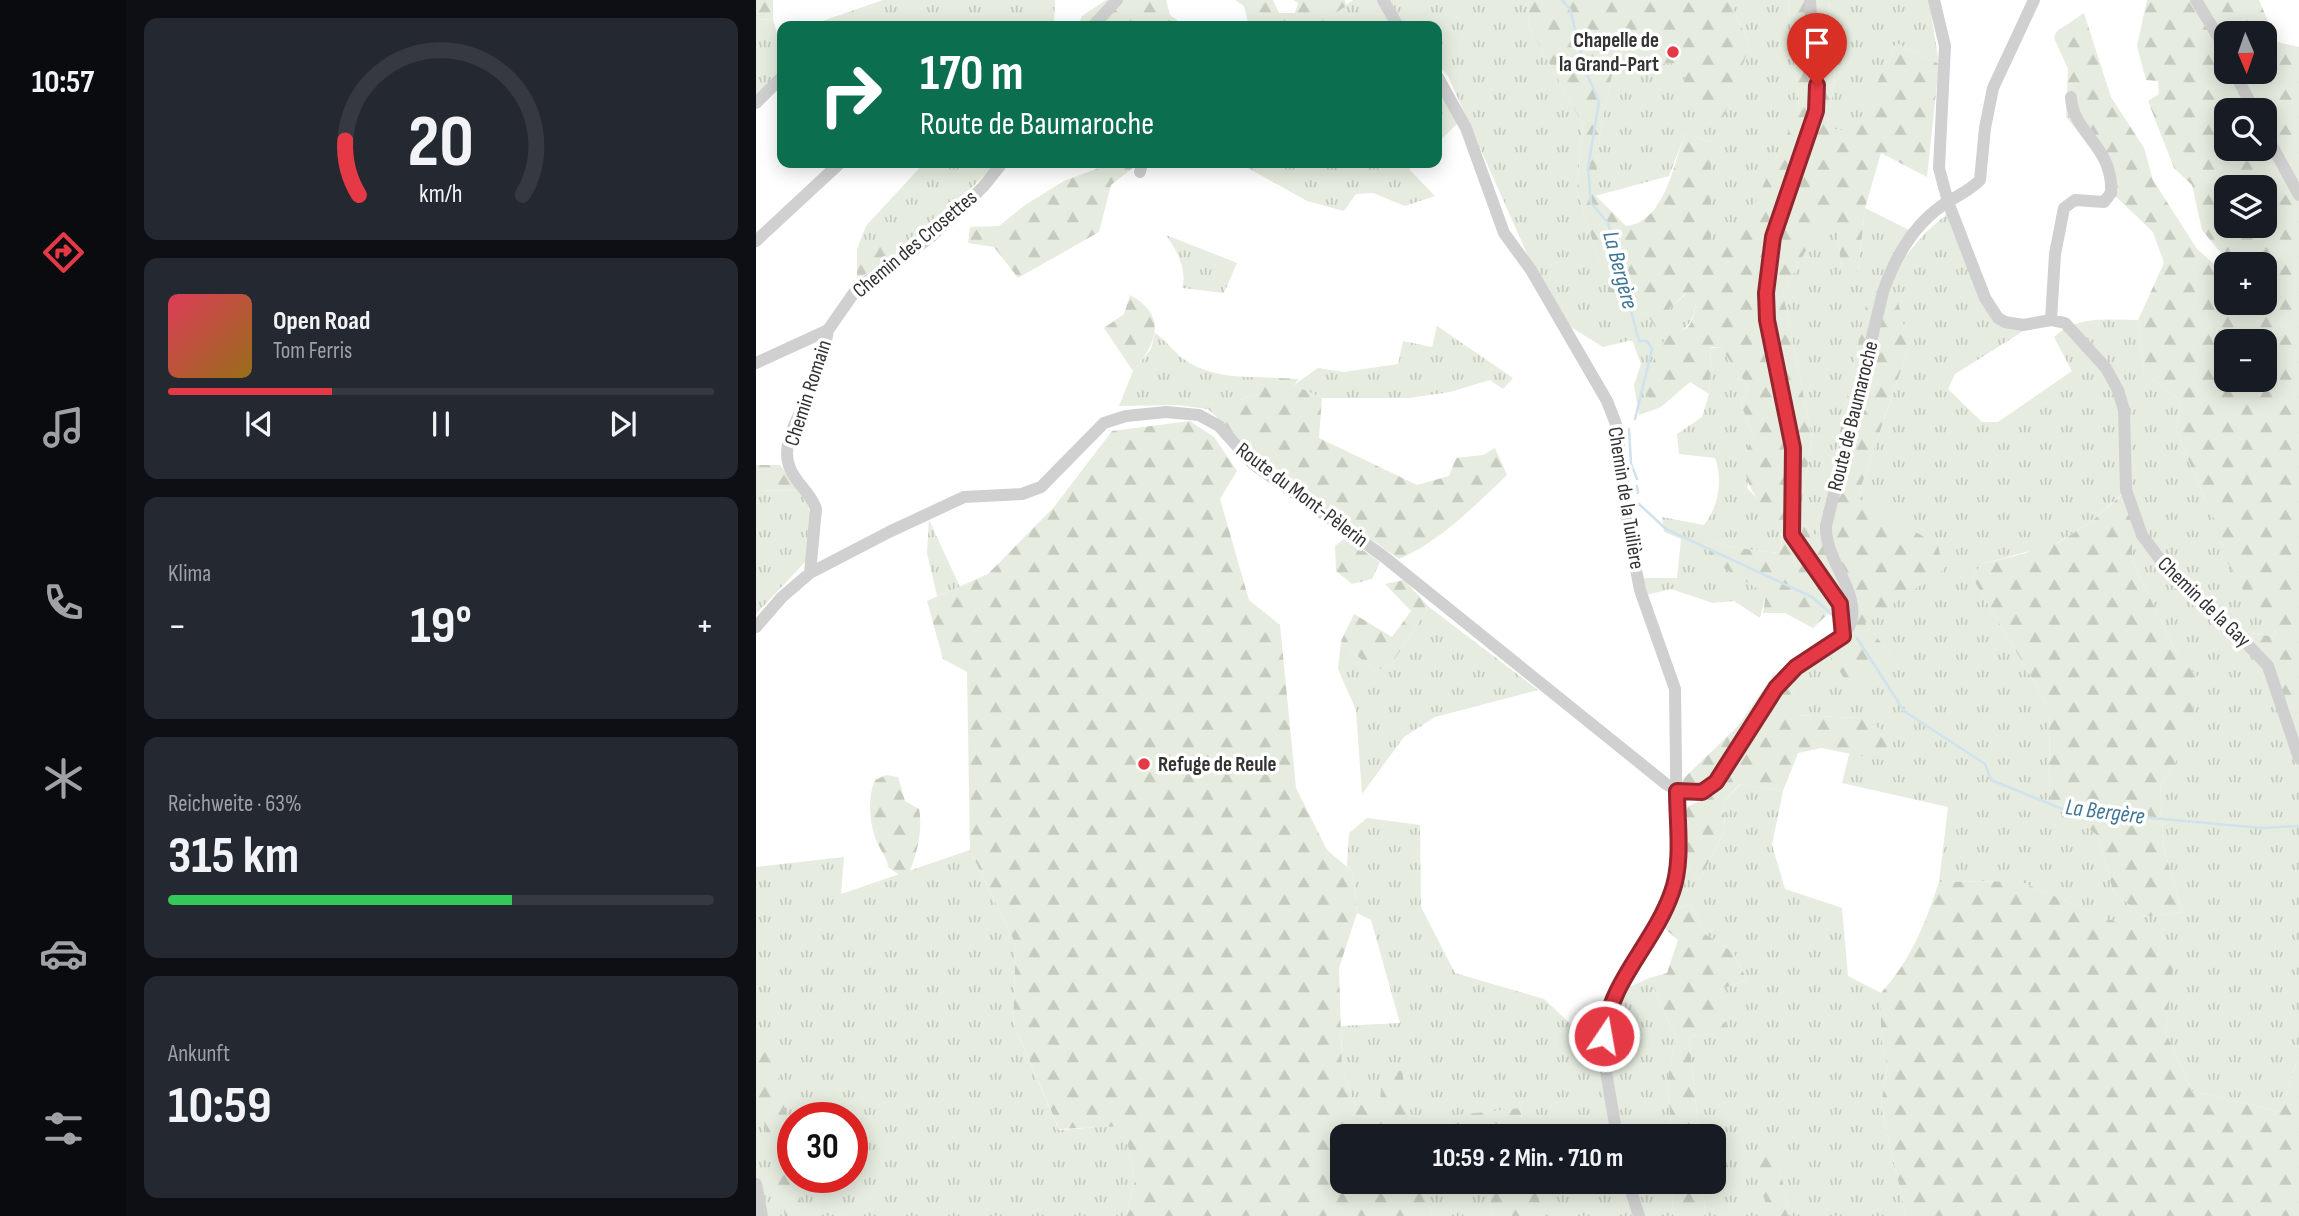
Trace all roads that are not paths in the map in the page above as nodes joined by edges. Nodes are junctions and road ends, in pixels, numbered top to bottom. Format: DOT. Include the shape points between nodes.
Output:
graph roads {
  1 [pos="1118,0"];
  2 [pos="1383,0"];
  3 [pos="1810,0"];
  4 [pos="1934,0"];
  5 [pos="2034,0"];
  6 [pos="2196,0"];
  7 [pos="1098,21"];
  8 [pos="1395,21"];
  9 [pos="2214,30"];
  10 [pos="777,82"];
  11 [pos="1442,85"];
  12 [pos="2071,97"];
  13 [pos="756,103"];
  14 [pos="2277,155"];
  15 [pos="835,168"];
  16 [pos="998,168"];
  17 [pos="2299,195"];
  18 [pos="1948,202"];
  19 [pos="756,241"];
  20 [pos="2051,320"];
  21 [pos="828,330"];
  22 [pos="756,363"];
  23 [pos="810,573"];
  24 [pos="756,627"];
  25 [pos="1843,636"];
  26 [pos="2299,758"];
  27 [pos="1677,791"];
  28 [pos="1615,1124"];
  29 [pos="756,1184"];
  30 [pos="1632,1194"];
  31 [pos="762,1216"];
  32 [pos="1639,1216"];
  1 -- 7 [label="street"];
  2 -- 8 [label="street"];
  3 -- 25 [label="street" via="1816,111 1773,237 1767,320 1793,448 1792,535 1840,604"];
  4 -- 18 [label="street" via="1945,46 1938,160"];
  5 -- 18 [label="street, Route de Baumaroche" via="1993,88 1980,180"];
  6 -- 9 [label="street"];
  10 -- 13 [label="street"];
  11 -- 27 [label="street, Chemin de la Tuilière" via="1466,128 1504,233 1531,270 1616,424 1640,590 1675,689"];
  12 -- 20 [label="street" via="2071,112 2094,139 2106,163 2111,193 2105,202 2075,200 2064,208 2055,254"];
  14 -- 17 [label="street"];
  15 -- 19 [label="street"];
  16 -- 21 [label="street, Chemin des Crosettes" via="933,234 858,287"];
  18 -- 20 [label="street" via="1985,298 1998,318 2014,325"];
  18 -- 25 [label="street, Route de Baumaroche" via="1917,230 1888,276 1826,527 1827,548 1854,610"];
  20 -- 26 [label="street, Chemin de la Gay" via="2072,328 2118,390 2125,422 2126,489 2148,546 2176,581 2268,666"];
  21 -- 22 [label="street"];
  21 -- 23 [label="street, Chemin Romain" via="787,455 790,470 813,498 816,509"];
  23 -- 24 [label="street, Route du Mont-Pèlerin"];
  23 -- 27 [label="street, Route du Mont-Pèlerin" via="957,499 1036,490 1054,477 1104,422 1153,413 1199,415 1219,426 1253,464 1383,556"];
  25 -- 27 [label="street" via="1796,667 1776,688 1716,782 1702,792"];
  27 -- 28 [label="street, Chemin de la Tuilière" via="1672,893 1616,990 1605,1023 1605,1066"];
  29 -- 31 [label="street"];
  30 -- 32 [label="street"];
}
